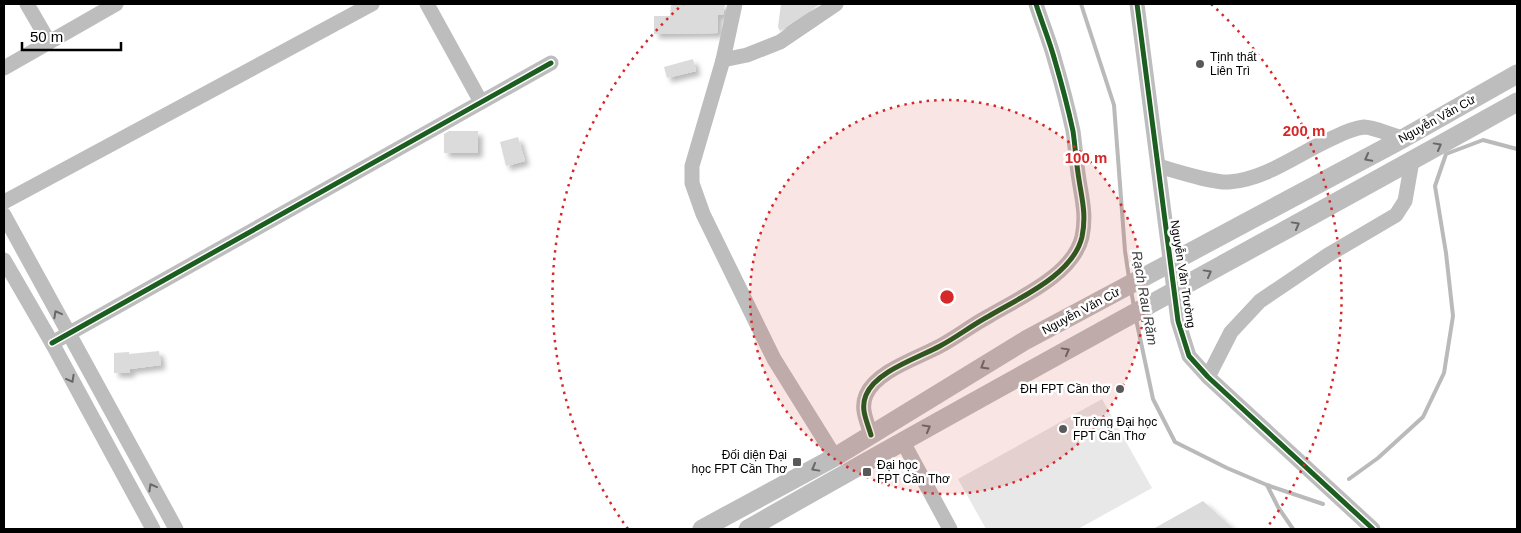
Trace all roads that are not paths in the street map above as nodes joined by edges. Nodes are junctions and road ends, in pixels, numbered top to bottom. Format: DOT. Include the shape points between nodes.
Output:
graph roads {
  1 [pos="27,4"];
  2 [pos="116,4"];
  3 [pos="372,4"];
  4 [pos="427,4"];
  5 [pos="735,4"];
  6 [pos="836,4"];
  7 [pos="1036,4"];
  8 [pos="1137,4"];
  9 [pos="49,42"];
  10 [pos="723,60"];
  11 [pos="551,62"];
  12 [pos="4,68"];
  13 [pos="1517,74"];
  14 [pos="481,102"];
  15 [pos="1517,102"];
  16 [pos="1404,138"];
  17 [pos="1412,161"];
  18 [pos="1158,166"];
  19 [pos="4,202"];
  20 [pos="4,215"];
  21 [pos="4,260"];
  22 [pos="68,334"];
  23 [pos="52,343"];
  24 [pos="1208,377"];
  25 [pos="872,435"];
  26 [pos="903,442"];
  27 [pos="835,457"];
  28 [pos="755,527"];
  29 [pos="710,528"];
  30 [pos="153,529"];
  31 [pos="176,529"];
  32 [pos="950,529"];
  33 [pos="1373,529"];
  1 -- 9 [label="street"];
  2 -- 9 [label="street"];
  3 -- 19 [label="street"];
  4 -- 14 [label="street"];
  5 -- 10 [label="street"];
  6 -- 10 [label="street" via="780,42"];
  7 -- 25 [label="street" via="1055,59 1073,133 1083,196 1081,239 1070,261 1048,280 941,345 888,372 871,385 862,409"];
  8 -- 18 [label="street, Nguyễn Văn Trường"];
  9 -- 12 [label="street"];
  10 -- 27 [label="street" via="692,166 695,194 774,359"];
  11 -- 14 [label="street"];
  13 -- 16 [label="main road, Nguyễn Văn Cừ"];
  14 -- 22 [label="street"];
  17 -- 15 [label="main road, Nguyễn Văn Cừ, one-way"];
  16 -- 18 [label="street" via="1363,127 1317,145 1261,174 1228,182"];
  16 -- 25 [label="main road, Nguyễn Văn Cừ, one-way" via="1026,340"];
  17 -- 24 [label="street" via="1405,201 1396,215 1328,255 1260,301 1231,332"];
  26 -- 17 [label="main road, Nguyễn Văn Cừ, one-way"];
  18 -- 24 [label="street, Nguyễn Văn Trường" via="1178,321 1188,356"];
  22 -- 20 [label="street, one-way"];
  21 -- 23 [label="street"];
  22 -- 23 [label="street"];
  31 -- 22 [label="street, one-way"];
  23 -- 30 [label="street, one-way"];
  24 -- 33 [label="street, Nguyễn Văn Trường"];
  25 -- 27 [label="main road, Nguyễn Văn Cừ"];
  26 -- 28 [label="main road, Nguyễn Văn Cừ"];
  26 -- 32 [label="street"];
  27 -- 29 [label="main road, Nguyễn Văn Cừ, one-way"];
}
